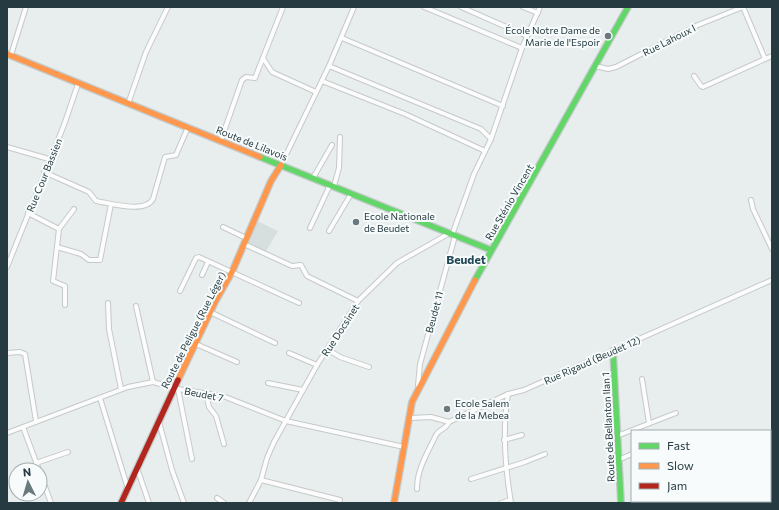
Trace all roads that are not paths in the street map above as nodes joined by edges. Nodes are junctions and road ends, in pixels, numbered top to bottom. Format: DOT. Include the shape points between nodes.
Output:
graph roads {
  1 [pos="26,7"];
  2 [pos="168,7"];
  3 [pos="283,7"];
  4 [pos="354,7"];
  5 [pos="424,7"];
  6 [pos="461,7"];
  7 [pos="523,7"];
  8 [pos="540,7"];
  9 [pos="628,7"];
  10 [pos="726,7"];
  11 [pos="743,7"];
  12 [pos="538,13"];
  13 [pos="729,13"];
  14 [pos="527,36"];
  15 [pos="342,38"];
  16 [pos="522,48"];
  17 [pos="9,54"];
  18 [pos="772,56"];
  19 [pos="263,58"];
  20 [pos="765,59"];
  21 [pos="330,66"];
  22 [pos="595,66"];
  23 [pos="694,76"];
  24 [pos="322,80"];
  25 [pos="78,84"];
  26 [pos="316,92"];
  27 [pos="128,104"];
  28 [pos="503,106"];
  29 [pos="188,127"];
  30 [pos="340,137"];
  31 [pos="491,139"];
  32 [pos="221,140"];
  33 [pos="332,145"];
  34 [pos="7,147"];
  35 [pos="485,151"];
  36 [pos="50,159"];
  37 [pos="282,165"];
  38 [pos="44,172"];
  39 [pos="313,178"];
  40 [pos="332,186"];
  41 [pos="351,194"];
  42 [pos="751,200"];
  43 [pos="111,204"];
  44 [pos="74,209"];
  45 [pos="28,213"];
  46 [pos="223,227"];
  47 [pos="310,228"];
  48 [pos="59,229"];
  49 [pos="329,230"];
  50 [pos="452,235"];
  51 [pos="246,238"];
  52 [pos="244,244"];
  53 [pos="57,247"];
  54 [pos="772,249"];
  55 [pos="491,250"];
  56 [pos="8,260"];
  57 [pos="208,262"];
  58 [pos="7,266"];
  59 [pos="232,272"];
  60 [pos="202,275"];
  61 [pos="772,280"];
  62 [pos="180,291"];
  63 [pos="358,301"];
  64 [pos="108,303"];
  65 [pos="299,303"];
  66 [pos="65,305"];
  67 [pos="136,306"];
  68 [pos="210,312"];
  69 [pos="275,343"];
  70 [pos="196,344"];
  71 [pos="327,349"];
  72 [pos="613,350"];
  73 [pos="7,353"];
  74 [pos="289,353"];
  75 [pos="237,362"];
  76 [pos="317,365"];
  77 [pos="369,367"];
  78 [pos="642,379"];
  79 [pos="153,382"];
  80 [pos="268,383"];
  81 [pos="177,388"];
  82 [pos="121,389"];
  83 [pos="303,390"];
  84 [pos="418,390"];
  85 [pos="206,393"];
  86 [pos="508,394"];
  87 [pos="100,398"];
  88 [pos="676,413"];
  89 [pos="410,418"];
  90 [pos="158,420"];
  91 [pos="36,421"];
  92 [pos="286,421"];
  93 [pos="448,422"];
  94 [pos="649,423"];
  95 [pos="23,427"];
  96 [pos="631,430"];
  97 [pos="632,430"];
  98 [pos="7,433"];
  99 [pos="522,435"];
  100 [pos="617,436"];
  101 [pos="504,440"];
  102 [pos="224,444"];
  103 [pos="404,447"];
  104 [pos="68,452"];
  105 [pos="545,454"];
  106 [pos="631,454"];
  107 [pos="192,459"];
  108 [pos="617,460"];
  109 [pos="36,462"];
  110 [pos="39,462"];
  111 [pos="137,468"];
  112 [pos="507,468"];
  113 [pos="471,479"];
  114 [pos="261,480"];
  115 [pos="128,489"];
  116 [pos="417,489"];
  117 [pos="217,498"];
  118 [pos="340,500"];
  119 [pos="511,501"];
  120 [pos="619,502"];
  121 [pos="121,503"];
  122 [pos="149,503"];
  123 [pos="184,503"];
  124 [pos="224,503"];
  125 [pos="248,503"];
  126 [pos="394,503"];
  127 [pos="501,503"];
  1 -- 17 [label="street"];
  2 -- 27 [label="street" via="146,52"];
  3 -- 19 [label="street"];
  4 -- 15 [label="street"];
  5 -- 16 [label="street"];
  6 -- 14 [label="street"];
  7 -- 12 [label="street"];
  8 -- 12 [label="street, Beudet 11"];
  9 -- 22 [label="main road, Rue Sténio Vincent"];
  10 -- 13 [label="street"];
  11 -- 13 [label="street, Rue Lahoux I"];
  11 -- 20 [label="street"];
  12 -- 14 [label="street, Beudet 11"];
  13 -- 22 [label="street, Rue Lahoux I" via="674,37 616,67 608,69"];
  14 -- 16 [label="street, Beudet 11"];
  15 -- 21 [label="street"];
  15 -- 28 [label="street"];
  16 -- 28 [label="street, Beudet 11"];
  17 -- 25 [label="main road, Route de Lilavois"];
  18 -- 20 [label="street"];
  19 -- 26 [label="street" via="272,72"];
  19 -- 32 [label="street" via="255,78 242,80"];
  20 -- 23 [label="street" via="703,87"];
  21 -- 24 [label="street"];
  21 -- 31 [label="street" via="481,129"];
  22 -- 55 [label="main road, Rue Sténio Vincent"];
  24 -- 26 [label="street"];
  24 -- 35 [label="street"];
  25 -- 27 [label="main road, Route de Lilavois"];
  25 -- 36 [label="street, Rue Cour Bassien"];
  26 -- 37 [label="street"];
  27 -- 29 [label="main road, Route de Lilavois"];
  28 -- 31 [label="street, Beudet 11"];
  29 -- 32 [label="main road, Route de Lilavois"];
  29 -- 43 [label="street" via="176,155 165,157 150,203 141,207"];
  30 -- 40 [label="street" via="339,168"];
  31 -- 35 [label="street, Beudet 11"];
  32 -- 37 [label="main road, Route de Lilavois"];
  33 -- 39 [label="street"];
  34 -- 36 [label="street"];
  35 -- 50 [label="street, Beudet 11"];
  36 -- 38 [label="street, Rue Cour Bassien"];
  37 -- 39 [label="main road, Route de Lilavois"];
  37 -- 51 [label="main road, Route de Peligue (Rue Léger)" via="271,181"];
  38 -- 43 [label="street" via="90,192 96,201"];
  38 -- 45 [label="street, Rue Cour Bassien"];
  39 -- 40 [label="main road, Route de Lilavois"];
  40 -- 41 [label="main road, Route de Lilavois"];
  40 -- 47 [label="street"];
  41 -- 49 [label="street"];
  41 -- 50 [label="main road, Route de Lilavois"];
  42 -- 54 [label="street"];
  43 -- 53 [label="street" via="100,260 89,260 81,254"];
  44 -- 48 [label="street"];
  45 -- 48 [label="street"];
  45 -- 56 [label="street, Rue Cour Bassien"];
  46 -- 51 [label="street"];
  48 -- 53 [label="street"];
  50 -- 55 [label="main road, Route de Lilavois"];
  50 -- 63 [label="street, Rue Docsinet" via="397,263"];
  50 -- 84 [label="street, Beudet 11" via="420,364"];
  51 -- 52 [label="main road, Route de Peligue (Rue Léger)"];
  52 -- 59 [label="main road, Route de Peligue (Rue Léger)"];
  52 -- 63 [label="street" via="292,266 301,265 307,276"];
  53 -- 66 [label="street" via="53,281 65,286"];
  55 -- 84 [label="main road, Rue Sténio Vincent"];
  56 -- 58 [label="street, Rue Cour Bassien"];
  57 -- 59 [label="street"];
  57 -- 60 [label="street"];
  57 -- 62 [label="street" via="196,258"];
  59 -- 65 [label="street"];
  59 -- 68 [label="main road, Route de Peligue (Rue Léger)"];
  61 -- 72 [label="street, Rue Rigaud (Beudet 12)"];
  63 -- 71 [label="street, Rue Docsinet"];
  64 -- 82 [label="street" via="109,330"];
  67 -- 79 [label="street"];
  68 -- 69 [label="street"];
  68 -- 70 [label="main road, Route de Peligue (Rue Léger)"];
  70 -- 75 [label="street"];
  70 -- 81 [label="main road, Route de Peligue (Rue Léger)"];
  71 -- 76 [label="street, Rue Docsinet"];
  71 -- 77 [label="street" via="340,357"];
  72 -- 86 [label="street, Rue Rigaud (Beudet 12)" via="524,390"];
  72 -- 100 [label="main road, Route de Bellanton Ilan 1"];
  73 -- 91 [label="street" via="25,354"];
  74 -- 76 [label="street"];
  76 -- 83 [label="street, Rue Docsinet"];
  78 -- 94 [label="street"];
  79 -- 81 [label="street, Beudet 7"];
  79 -- 82 [label="street, Beudet 7"];
  80 -- 83 [label="street"];
  81 -- 85 [label="street, Beudet 7"];
  81 -- 90 [label="main road, Route de Peligue (Rue Léger)"];
  81 -- 107 [label="street"];
  82 -- 87 [label="street, Beudet 7"];
  83 -- 92 [label="street, Rue Docsinet"];
  84 -- 89 [label="main road, Rue Sténio Vincent" via="412,402"];
  85 -- 92 [label="street, Beudet 7" via="230,399"];
  85 -- 102 [label="street"];
  86 -- 93 [label="street, Rue Rigaud (Beudet 12)"];
  86 -- 101 [label="street" via="504,416"];
  87 -- 91 [label="street, Beudet 7"];
  87 -- 115 [label="street"];
  88 -- 94 [label="street"];
  89 -- 93 [label="street" via="431,417"];
  89 -- 103 [label="main road, Rue Sténio Vincent"];
  90 -- 111 [label="main road, Route de Peligue (Rue Léger)"];
  90 -- 123 [label="street"];
  91 -- 95 [label="street, Beudet 7"];
  92 -- 103 [label="street, Beudet 7"];
  92 -- 114 [label="street, Rue Docsinet" via="267,458"];
  93 -- 116 [label="street" via="447,427 436,434 430,450 420,465"];
  94 -- 97 [label="street"];
  95 -- 98 [label="street, Beudet 7"];
  95 -- 109 [label="street"];
  96 -- 100 [label="street"];
  99 -- 101 [label="street"];
  100 -- 108 [label="main road, Route de Bellanton Ilan 1"];
  101 -- 112 [label="street"];
  103 -- 126 [label="main road, Rue Sténio Vincent"];
  104 -- 110 [label="street"];
  105 -- 112 [label="street"];
  106 -- 108 [label="street"];
  108 -- 120 [label="main road, Route de Bellanton Ilan 1"];
  111 -- 115 [label="main road, Route de Peligue (Rue Léger)"];
  111 -- 122 [label="street"];
  112 -- 113 [label="street"];
  112 -- 119 [label="street"];
  114 -- 118 [label="street"];
  114 -- 125 [label="street, Rue Docsinet"];
  115 -- 121 [label="main road, Route de Peligue (Rue Léger)"];
  117 -- 124 [label="street"];
  119 -- 127 [label="street"];
}
